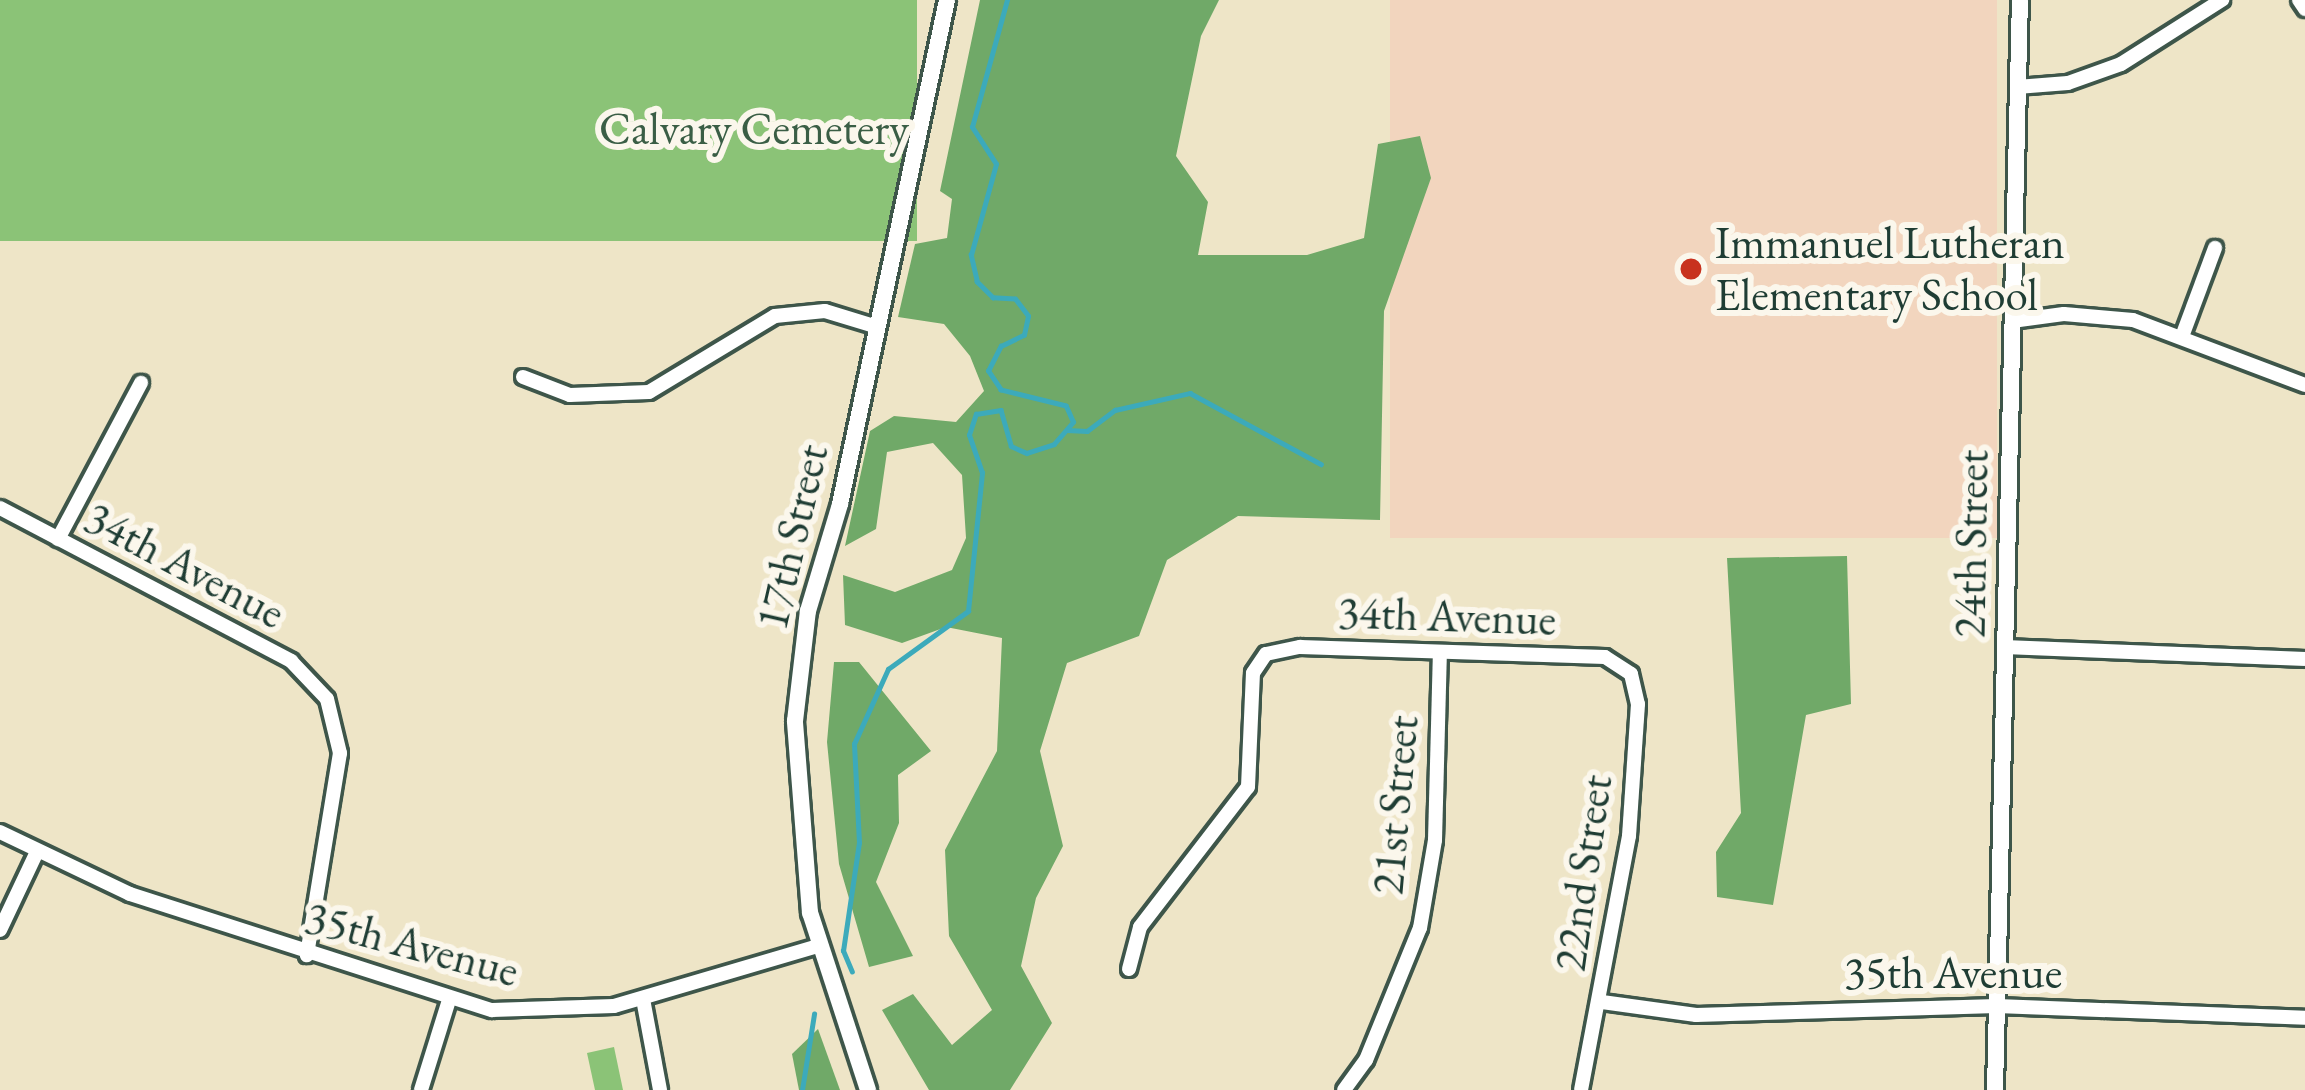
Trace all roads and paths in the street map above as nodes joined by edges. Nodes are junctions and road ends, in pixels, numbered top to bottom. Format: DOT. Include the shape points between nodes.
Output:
graph roads {
  1 [pos="947,0"];
  2 [pos="2020,0"];
  3 [pos="2222,0"];
  4 [pos="2299,0"];
  5 [pos="2305,9"];
  6 [pos="2017,87"];
  7 [pos="2215,248"];
  8 [pos="2012,321"];
  9 [pos="874,326"];
  10 [pos="2182,334"];
  11 [pos="523,376"];
  12 [pos="141,383"];
  13 [pos="2305,385"];
  14 [pos="0,508"];
  15 [pos="58,539"];
  16 [pos="2005,647"];
  17 [pos="1440,653"];
  18 [pos="2305,658"];
  19 [pos="1625,668"];
  20 [pos="0,832"];
  21 [pos="36,854"];
  22 [pos="0,929"];
  23 [pos="818,946"];
  24 [pos="308,955"];
  25 [pos="1129,969"];
  26 [pos="643,999"];
  27 [pos="449,1000"];
  28 [pos="1602,1001"];
  29 [pos="1997,1006"];
  30 [pos="2305,1018"];
  31 [pos="421,1090"];
  32 [pos="660,1090"];
  33 [pos="868,1090"];
  34 [pos="1344,1090"];
  35 [pos="1582,1090"];
  36 [pos="1996,1090"];
  1 -- 9 [label="street, 17th Street"];
  2 -- 6 [label="street, 24th Street"];
  3 -- 6 [label="street" via="2121,64 2068,83"];
  4 -- 5 [label="street"];
  6 -- 8 [label="street, 24th Street"];
  7 -- 10 [label="street"];
  8 -- 10 [label="street" via="2106,316"];
  8 -- 16 [label="street, 24th Street"];
  9 -- 11 [label="street" via="825,311 776,316 649,392 570,395"];
  9 -- 23 [label="street, 17th Street" via="800,656 795,780"];
  10 -- 13 [label="street" via="2263,375"];
  12 -- 15 [label="street"];
  14 -- 15 [label="street, 34th Avenue"];
  15 -- 24 [label="street, 34th Avenue" via="291,661 327,699 340,753"];
  16 -- 18 [label="street"];
  16 -- 29 [label="street, 24th Street"];
  17 -- 19 [label="street, 34th Avenue" via="1605,658"];
  17 -- 25 [label="street, 34th Avenue" via="1300,646 1266,654 1253,673 1248,787 1140,927"];
  17 -- 34 [label="street, 21st Street" via="1436,840 1420,928 1373,1044"];
  19 -- 28 [label="street, 22nd Street" via="1638,704 1633,794"];
  20 -- 21 [label="street, 35th Avenue"];
  21 -- 22 [label="street"];
  21 -- 24 [label="street, 35th Avenue"];
  23 -- 26 [label="street, 35th Avenue"];
  23 -- 33 [label="street, 17th Street"];
  24 -- 27 [label="street, 35th Avenue"];
  26 -- 27 [label="street, 35th Avenue" via="539,1014"];
  26 -- 32 [label="street"];
  27 -- 31 [label="street"];
  28 -- 29 [label="street, 35th Avenue" via="1696,1015"];
  28 -- 35 [label="street, 22nd Street"];
  29 -- 30 [label="street, 35th Avenue"];
  29 -- 36 [label="street, 24th Street"];
}
